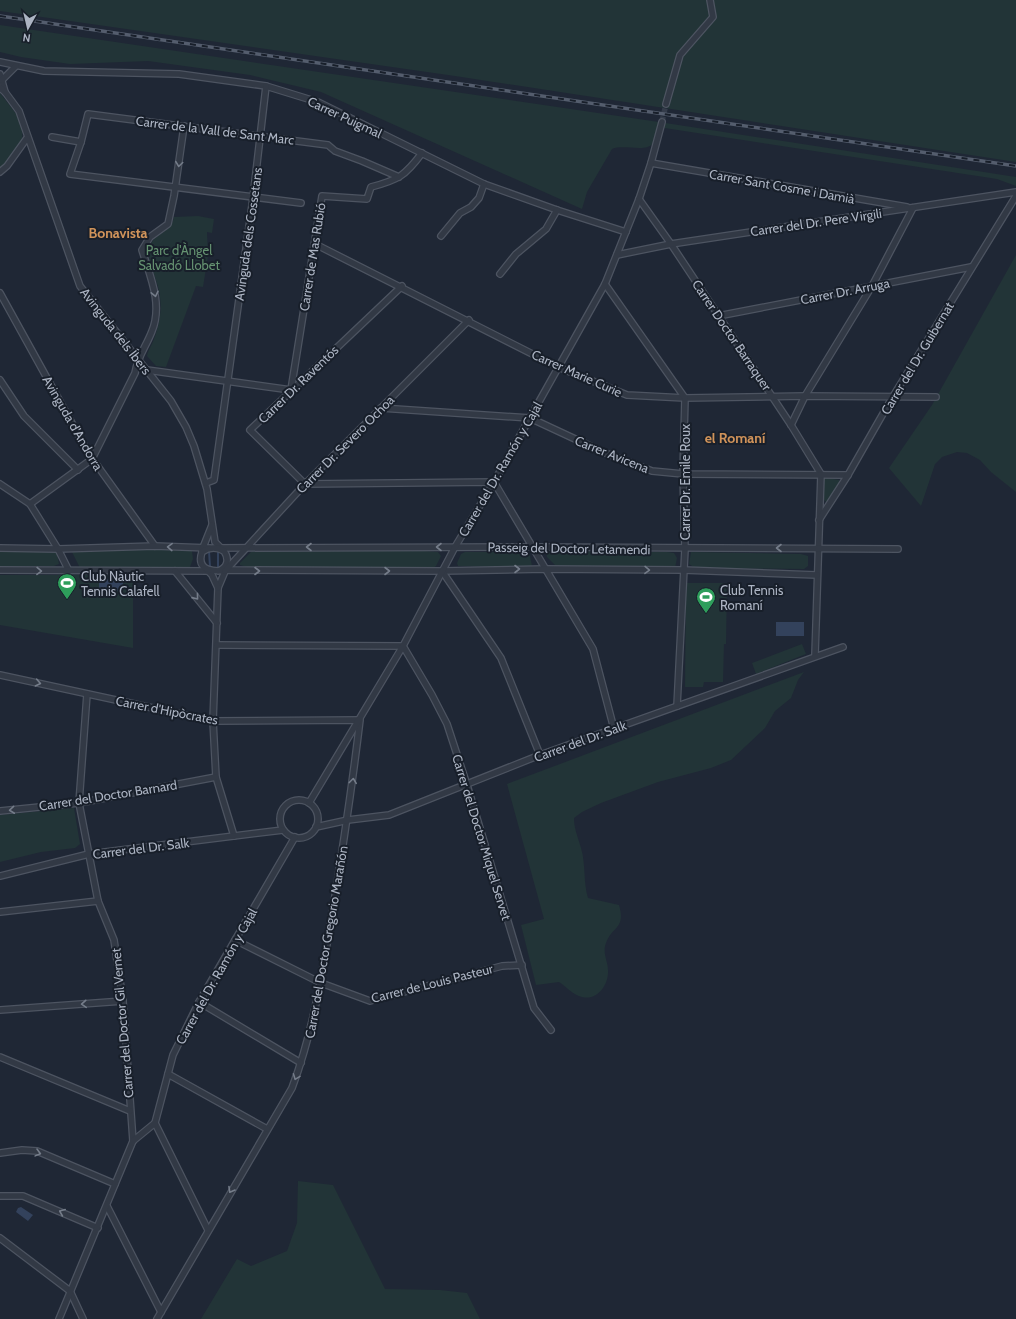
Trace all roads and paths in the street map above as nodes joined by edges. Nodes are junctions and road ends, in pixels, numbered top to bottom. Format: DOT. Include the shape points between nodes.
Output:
graph roads {
  1 [pos="710,0"];
  2 [pos="0,62"];
  3 [pos="16,66"];
  4 [pos="0,74"];
  5 [pos="2,80"];
  6 [pos="266,86"];
  7 [pos="2,90"];
  8 [pos="666,104"];
  9 [pos="662,122"];
  10 [pos="184,126"];
  11 [pos="260,136"];
  12 [pos="52,137"];
  13 [pos="27,138"];
  14 [pos="81,142"];
  15 [pos="422,153"];
  16 [pos="652,163"];
  17 [pos="0,172"];
  18 [pos="399,177"];
  19 [pos="484,184"];
  20 [pos="176,187"];
  21 [pos="1016,192"];
  22 [pos="1016,196"];
  23 [pos="253,198"];
  24 [pos="639,199"];
  25 [pos="301,203"];
  26 [pos="913,208"];
  27 [pos="557,210"];
  28 [pos="626,232"];
  29 [pos="441,236"];
  30 [pos="316,244"];
  31 [pos="671,244"];
  32 [pos="617,255"];
  33 [pos="971,267"];
  34 [pos="500,274"];
  35 [pos="605,284"];
  36 [pos="402,286"];
  37 [pos="872,286"];
  38 [pos="0,293"];
  39 [pos="718,316"];
  40 [pos="469,320"];
  41 [pos="137,359"];
  42 [pos="558,367"];
  43 [pos="147,370"];
  44 [pos="0,380"];
  45 [pos="228,381"];
  46 [pos="291,390"];
  47 [pos="805,396"];
  48 [pos="772,397"];
  49 [pos="936,397"];
  50 [pos="685,398"];
  51 [pos="892,398"];
  52 [pos="381,408"];
  53 [pos="530,418"];
  54 [pos="791,425"];
  55 [pos="92,459"];
  56 [pos="78,470"];
  57 [pos="683,474"];
  58 [pos="821,474"];
  59 [pos="848,475"];
  60 [pos="494,482"];
  61 [pos="206,483"];
  62 [pos="0,484"];
  63 [pos="305,484"];
  64 [pos="30,504"];
  65 [pos="819,521"];
  66 [pos="213,522"];
  67 [pos="155,546"];
  68 [pos="248,547"];
  69 [pos="455,547"];
  70 [pos="531,547"];
  71 [pos="0,548"];
  72 [pos="818,548"];
  73 [pos="58,549"];
  74 [pos="205,549"];
  75 [pos="220,549"];
  76 [pos="685,549"];
  77 [pos="898,549"];
  78 [pos="227,562"];
  79 [pos="545,569"];
  80 [pos="0,570"];
  81 [pos="683,570"];
  82 [pos="68,571"];
  83 [pos="175,571"];
  84 [pos="211,571"];
  85 [pos="225,571"];
  86 [pos="442,571"];
  87 [pos="817,575"];
  88 [pos="218,588"];
  89 [pos="217,623"];
  90 [pos="217,645"];
  91 [pos="403,646"];
  92 [pos="843,647"];
  93 [pos="815,656"];
  94 [pos="0,675"];
  95 [pos="88,694"];
  96 [pos="677,706"];
  97 [pos="360,720"];
  98 [pos="213,721"];
  99 [pos="614,729"];
  100 [pos="540,755"];
  101 [pos="216,777"];
  102 [pos="467,785"];
  103 [pos="79,803"];
  104 [pos="309,803"];
  105 [pos="0,811"];
  106 [pos="348,820"];
  107 [pos="316,827"];
  108 [pos="284,830"];
  109 [pos="234,836"];
  110 [pos="295,838"];
  111 [pos="89,854"];
  112 [pos="0,876"];
  113 [pos="98,901"];
  114 [pos="0,912"];
  115 [pos="235,940"];
  116 [pos="522,965"];
  117 [pos="320,983"];
  118 [pos="122,1001"];
  119 [pos="199,1002"];
  120 [pos="0,1010"];
  121 [pos="551,1030"];
  122 [pos="0,1057"];
  123 [pos="301,1063"];
  124 [pos="168,1074"];
  125 [pos="130,1111"];
  126 [pos="155,1123"];
  127 [pos="267,1129"];
  128 [pos="133,1141"];
  129 [pos="0,1154"];
  130 [pos="115,1184"];
  131 [pos="0,1196"];
  132 [pos="107,1206"];
  133 [pos="98,1228"];
  134 [pos="208,1230"];
  135 [pos="0,1238"];
  136 [pos="70,1291"];
  137 [pos="161,1312"];
  138 [pos="58,1319"];
  139 [pos="83,1319"];
  140 [pos="157,1319"];
  1 -- 8 [label="street" via="713,17 680,55"];
  2 -- 3 [label="street, Carrer Puigmal"];
  3 -- 5 [label="street"];
  3 -- 6 [label="street, Carrer Puigmal" via="44,71 180,74"];
  4 -- 5 [label="street, Avinguda dels Íbers"];
  5 -- 7 [label="street, Avinguda dels Íbers"];
  6 -- 11 [label="street, Avinguda dels Cossetans"];
  6 -- 15 [label="street, Carrer Puigmal" via="318,102"];
  7 -- 13 [label="street, Avinguda dels Íbers" via="19,111"];
  9 -- 16 [label="street, Carrer del Dr. Ramón y Cajal"];
  10 -- 11 [label="street, Carrer de la Vall de Sant Marc"];
  10 -- 14 [label="street, Carrer de la Vall de Sant Marc" via="88,114"];
  10 -- 20 [label="street, one-way"];
  11 -- 18 [label="street, Carrer de la Vall de Sant Marc" via="328,145 335,151"];
  11 -- 23 [label="street, Avinguda dels Cossetans"];
  12 -- 14 [label="street"];
  13 -- 17 [label="street"];
  13 -- 41 [label="street, Avinguda dels Íbers" via="80,286"];
  14 -- 20 [label="street, Carrer de la Vall de Sant Marc" via="70,174"];
  15 -- 18 [label="street, Carrer de Mas Rubió" via="409,171"];
  15 -- 19 [label="street, Carrer Puigmal"];
  16 -- 24 [label="street, Carrer del Dr. Ramón y Cajal"];
  16 -- 26 [label="street, Carrer Sant Cosme i Damià"];
  18 -- 30 [label="street, Carrer de Mas Rubió" via="371,187 367,199 322,196"];
  19 -- 27 [label="street, Carrer Puigmal"];
  19 -- 29 [label="street" via="479,198 471,207 460,213"];
  20 -- 23 [label="street"];
  20 -- 41 [label="street, one-way" via="168,224 150,237 142,250 157,298 153,330"];
  21 -- 26 [label="street, Carrer del Dr. Pere Virgili"];
  22 -- 33 [label="street, Carrer del Dr. Guibernat"];
  23 -- 25 [label="street"];
  23 -- 45 [label="street, Avinguda dels Cossetans"];
  24 -- 28 [label="street, Carrer del Dr. Ramón y Cajal"];
  24 -- 31 [label="street, Carrer Doctor Barraquer"];
  26 -- 31 [label="street, Carrer del Dr. Pere Virgili"];
  26 -- 37 [label="street"];
  27 -- 28 [label="street, Carrer Puigmal"];
  27 -- 34 [label="street" via="546,229 516,254"];
  28 -- 32 [label="street, Carrer del Dr. Ramón y Cajal"];
  30 -- 36 [label="street, Carrer Marie Curie"];
  30 -- 46 [label="street, Carrer de Mas Rubió"];
  31 -- 32 [label="street, Carrer del Dr. Pere Virgili"];
  31 -- 39 [label="street, Carrer Doctor Barraquer"];
  32 -- 35 [label="street, Carrer del Dr. Ramón y Cajal"];
  33 -- 37 [label="street, Carrer Dr. Arruga"];
  33 -- 51 [label="street, Carrer del Dr. Guibernat"];
  35 -- 42 [label="street, Carrer del Dr. Ramón y Cajal"];
  35 -- 50 [label="street"];
  36 -- 40 [label="street, Carrer Marie Curie"];
  36 -- 46 [label="street, Carrer Dr. Raventós"];
  37 -- 39 [label="street, Carrer Dr. Arruga"];
  37 -- 47 [label="street"];
  38 -- 55 [label="street, Avinguda d'Andorra"];
  39 -- 48 [label="street, Carrer Doctor Barraquer"];
  40 -- 42 [label="street, Carrer Marie Curie"];
  40 -- 52 [label="street, Carrer Dr. Severo Ochoa"];
  41 -- 43 [label="street, Avinguda dels Íbers"];
  41 -- 55 [label="street" via="135,373"];
  42 -- 50 [label="street, Carrer Marie Curie" via="627,395"];
  42 -- 53 [label="street, Carrer del Dr. Ramón y Cajal"];
  43 -- 45 [label="street"];
  43 -- 61 [label="street, Avinguda dels Íbers" via="186,427"];
  44 -- 56 [label="street" via="24,416"];
  45 -- 46 [label="street"];
  45 -- 61 [label="street, Avinguda dels Cossetans" via="214,480"];
  46 -- 63 [label="street, Carrer Dr. Raventós" via="250,430"];
  47 -- 48 [label="street, Carrer Marie Curie"];
  47 -- 51 [label="street, Carrer Marie Curie"];
  47 -- 54 [label="street"];
  48 -- 50 [label="street, Carrer Marie Curie"];
  48 -- 54 [label="street, Carrer Doctor Barraquer"];
  49 -- 51 [label="street, Carrer Marie Curie"];
  50 -- 57 [label="street, Carrer Dr. Emile Roux"];
  51 -- 59 [label="street, Carrer del Dr. Guibernat"];
  52 -- 53 [label="street, Carrer Avicena"];
  52 -- 63 [label="street, Carrer Dr. Severo Ochoa"];
  53 -- 57 [label="street, Carrer Avicena" via="603,452 652,471"];
  53 -- 60 [label="street, Carrer del Dr. Ramón y Cajal"];
  54 -- 58 [label="street, Carrer Doctor Barraquer"];
  55 -- 56 [label="street"];
  55 -- 67 [label="street, Avinguda d'Andorra"];
  56 -- 64 [label="street"];
  57 -- 58 [label="street, Carrer Avicena"];
  57 -- 76 [label="street, Carrer Dr. Emile Roux"];
  58 -- 59 [label="street, Carrer Avicena"];
  58 -- 65 [label="street"];
  59 -- 65 [label="street, Carrer del Dr. Guibernat"];
  60 -- 63 [label="street"];
  60 -- 69 [label="street, Carrer del Dr. Ramón y Cajal"];
  60 -- 70 [label="street"];
  61 -- 66 [label="street, Avinguda dels Íbers"];
  62 -- 64 [label="street"];
  63 -- 68 [label="street, Carrer Dr. Severo Ochoa"];
  64 -- 73 [label="street"];
  65 -- 72 [label="street"];
  66 -- 74 [label="street, Avinguda dels Íbers"];
  66 -- 75 [label="street, Avinguda dels Íbers" via="215,542"];
  67 -- 73 [label="street"];
  74 -- 67 [label="street, one-way"];
  69 -- 68 [label="street, Passeig del Doctor Letamendi, one-way"];
  68 -- 75 [label="street, Passeig del Doctor Letamendi"];
  68 -- 85 [label="street, Carrer Dr. Severo Ochoa"];
  69 -- 70 [label="street, Passeig del Doctor Letamendi"];
  69 -- 86 [label="street, Carrer del Dr. Ramón y Cajal"];
  70 -- 76 [label="street, Passeig del Doctor Letamendi"];
  70 -- 79 [label="street"];
  71 -- 73 [label="street"];
  72 -- 76 [label="street, Passeig del Doctor Letamendi, one-way"];
  72 -- 77 [label="street, Passeig del Doctor Letamendi"];
  72 -- 87 [label="street"];
  73 -- 82 [label="street"];
  74 -- 75 [label="street"];
  74 -- 84 [label="street" via="200,561"];
  75 -- 78 [label="street"];
  76 -- 81 [label="street, Carrer Dr. Emile Roux"];
  78 -- 84 [label="street" via="225,566"];
  78 -- 85 [label="street"];
  79 -- 81 [label="street, Passeig del Doctor Letamendi, one-way"];
  86 -- 79 [label="street, Passeig del Doctor Letamendi, one-way"];
  79 -- 99 [label="street" via="593,648"];
  80 -- 82 [label="street, Passeig del Doctor Letamendi, one-way"];
  81 -- 87 [label="street, Passeig del Doctor Letamendi"];
  81 -- 96 [label="street, Carrer Dr. Emile Roux"];
  82 -- 83 [label="street, Passeig del Doctor Letamendi"];
  83 -- 84 [label="street, Passeig del Doctor Letamendi"];
  83 -- 89 [label="street, one-way"];
  84 -- 85 [label="street, Passeig del Doctor Letamendi"];
  84 -- 88 [label="street"];
  85 -- 86 [label="street, Passeig del Doctor Letamendi, one-way"];
  85 -- 88 [label="street"];
  86 -- 91 [label="street, Carrer del Dr. Ramón y Cajal"];
  86 -- 100 [label="street" via="501,658"];
  87 -- 93 [label="street"];
  88 -- 89 [label="street"];
  89 -- 90 [label="street"];
  90 -- 91 [label="street"];
  90 -- 98 [label="street"];
  91 -- 97 [label="street, Carrer del Dr. Ramón y Cajal"];
  91 -- 102 [label="street, Carrer del Doctor Miquel Servet" via="446,724"];
  92 -- 93 [label="street, Carrer del Dr. Salk"];
  93 -- 96 [label="street, Carrer del Dr. Salk"];
  94 -- 95 [label="street, Carrer d'Hipòcrates, one-way"];
  95 -- 98 [label="street, Carrer d'Hipòcrates"];
  95 -- 103 [label="street, Carrer del Doctor Gil Vernet"];
  96 -- 99 [label="street, Carrer del Dr. Salk"];
  97 -- 98 [label="street, Carrer d'Hipòcrates"];
  97 -- 104 [label="street, Carrer del Dr. Ramón y Cajal"];
  106 -- 97 [label="street, Carrer del Doctor Gregorio Marañón, one-way"];
  98 -- 101 [label="street"];
  99 -- 100 [label="street, Carrer del Dr. Salk"];
  100 -- 102 [label="street, Carrer del Dr. Salk"];
  101 -- 103 [label="street, Carrer del Doctor Barnard"];
  101 -- 109 [label="street"];
  102 -- 106 [label="street, Carrer del Dr. Salk" via="389,815"];
  102 -- 116 [label="street, Carrer del Doctor Miquel Servet"];
  103 -- 105 [label="street, Carrer del Doctor Barnard, one-way"];
  103 -- 111 [label="street, Carrer del Doctor Gil Vernet"];
  104 -- 107 [label="street" via="317,814"];
  104 -- 108 [label="street" via="298,800 286,806 280,818"];
  106 -- 107 [label="street, Carrer del Dr. Salk"];
  106 -- 117 [label="street, Carrer del Doctor Gregorio Marañón"];
  107 -- 110 [label="street" via="308,836"];
  108 -- 109 [label="street, Carrer del Dr. Salk"];
  108 -- 110 [label="street"];
  109 -- 111 [label="street, Carrer del Dr. Salk"];
  110 -- 115 [label="street, Carrer del Dr. Ramón y Cajal"];
  111 -- 112 [label="street, Carrer del Dr. Salk"];
  111 -- 113 [label="street, Carrer del Doctor Gil Vernet"];
  113 -- 114 [label="street"];
  113 -- 118 [label="street, Carrer del Doctor Gil Vernet" via="114,940"];
  115 -- 117 [label="street, Carrer de Louis Pasteur"];
  115 -- 119 [label="street, Carrer del Dr. Ramón y Cajal"];
  116 -- 117 [label="street, Carrer de Louis Pasteur" via="502,966 370,1001"];
  116 -- 121 [label="street, Carrer del Doctor Miquel Servet" via="534,1008"];
  117 -- 123 [label="street, Carrer del Doctor Gregorio Marañón" via="316,1012"];
  118 -- 120 [label="street, one-way"];
  118 -- 125 [label="street, Carrer del Doctor Gil Vernet"];
  119 -- 123 [label="street"];
  119 -- 124 [label="street, Carrer del Dr. Ramón y Cajal" via="172,1055"];
  122 -- 125 [label="street"];
  123 -- 127 [label="street, Carrer del Doctor Gregorio Marañón, one-way" via="292,1088"];
  124 -- 126 [label="street, Carrer del Dr. Ramón y Cajal"];
  124 -- 127 [label="street"];
  125 -- 128 [label="street, Carrer del Doctor Gil Vernet"];
  126 -- 128 [label="street"];
  126 -- 134 [label="street"];
  127 -- 134 [label="street, Carrer del Doctor Gregorio Marañón, one-way"];
  128 -- 130 [label="street"];
  129 -- 130 [label="street, one-way" via="22,1150 37,1151"];
  130 -- 132 [label="street"];
  133 -- 131 [label="street, one-way" via="23,1196"];
  132 -- 133 [label="street"];
  132 -- 137 [label="street"];
  133 -- 136 [label="street"];
  134 -- 137 [label="street, Carrer del Doctor Gregorio Marañón"];
  135 -- 136 [label="street"];
  136 -- 138 [label="street"];
  136 -- 139 [label="street"];
  137 -- 140 [label="street, Carrer del Doctor Gregorio Marañón"];
}
